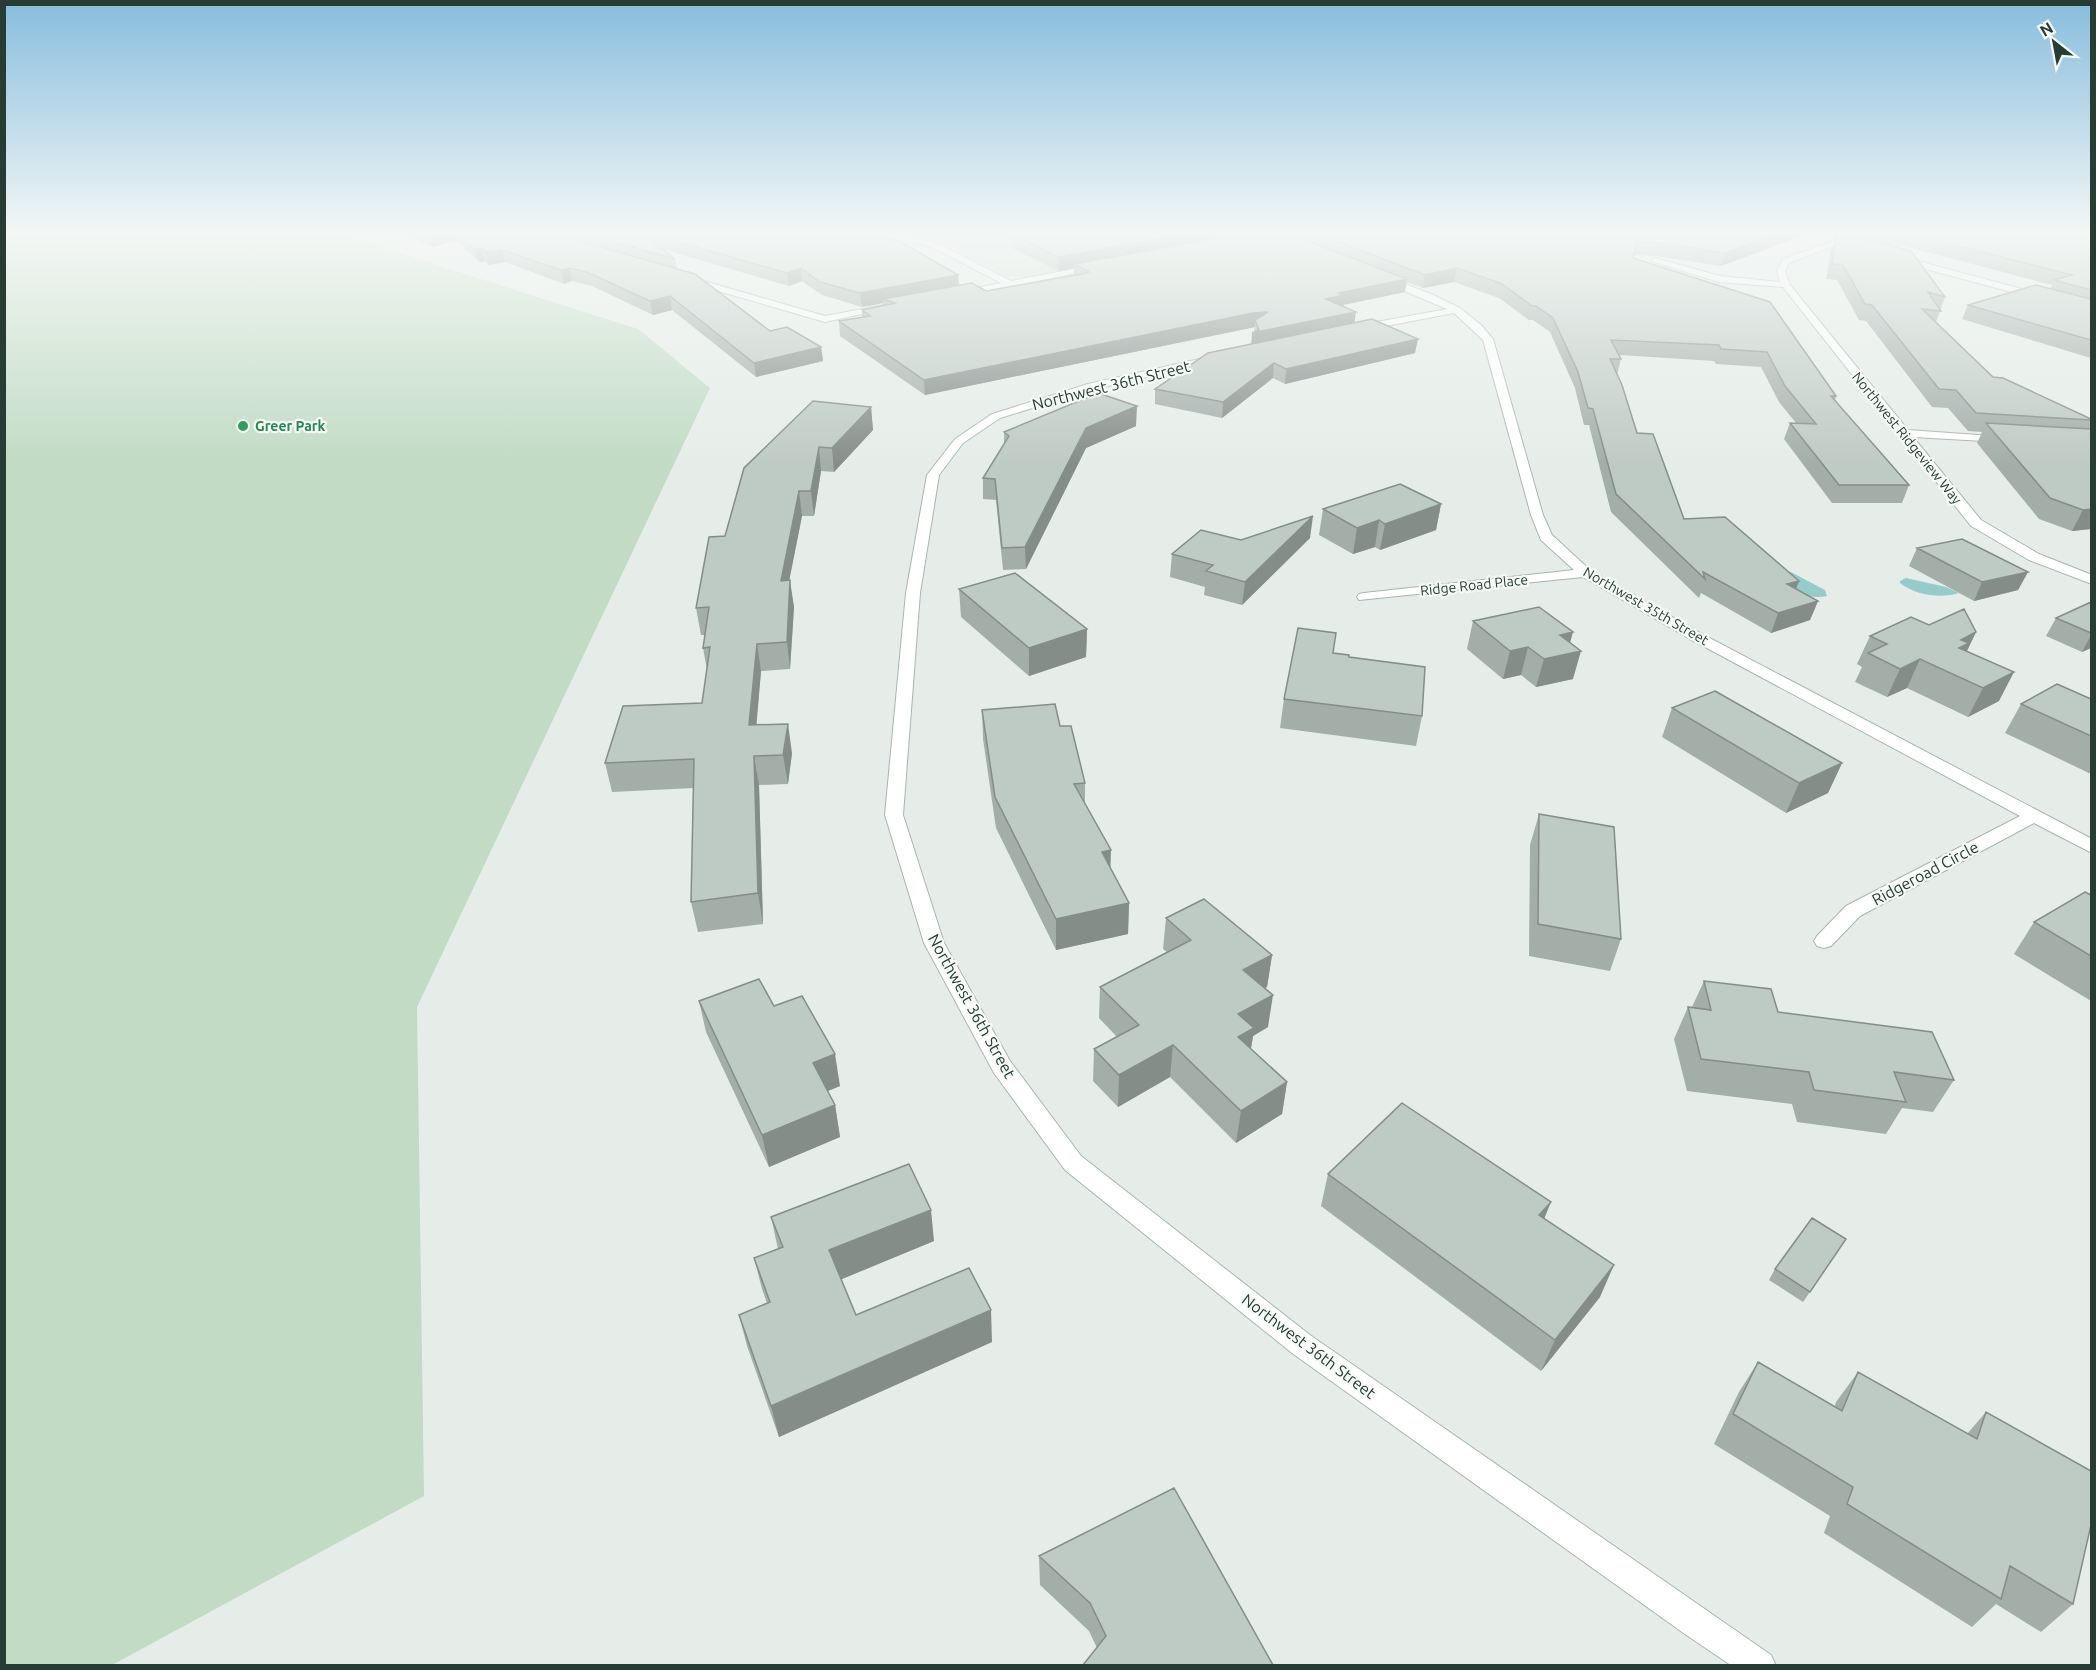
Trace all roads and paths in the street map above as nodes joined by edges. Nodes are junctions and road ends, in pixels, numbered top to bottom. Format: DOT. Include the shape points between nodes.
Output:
graph roads {
  1 [pos="793,310"];
  2 [pos="873,310"];
  3 [pos="1457,310"];
  4 [pos="1806,310"];
  5 [pos="1345,332"];
  6 [pos="1231,356"];
  7 [pos="1902,433"];
  8 [pos="2009,439"];
  9 [pos="1585,573"];
  10 [pos="2091,580"];
  11 [pos="1364,597"];
  12 [pos="2034,816"];
  13 [pos="2091,847"];
  14 [pos="1824,941"];
  15 [pos="1760,1665"];
  1 -- 2 [label="street" via="825,319"];
  3 -- 5 [label="street"];
  3 -- 9 [label="street, Northwest 35th Street" via="1476,323 1488,339 1536,515 1546,537"];
  4 -- 7 [label="street, Northwest Ridgeview Way"];
  6 -- 15 [label="street, Northwest 36th Street" via="1092,386 996,416 959,441 933,476 913,593 894,816 934,943 1002,1066 1074,1163 1301,1344"];
  7 -- 8 [label="street"];
  7 -- 10 [label="street, Northwest Ridgeview Way" via="1976,523 2034,557"];
  9 -- 11 [label="street, Ridge Road Place"];
  9 -- 12 [label="street, Northwest 35th Street" via="1695,636"];
  12 -- 13 [label="street, Northwest 35th Street"];
  12 -- 14 [label="street, Ridgeroad Circle" via="1853,911"];
}
